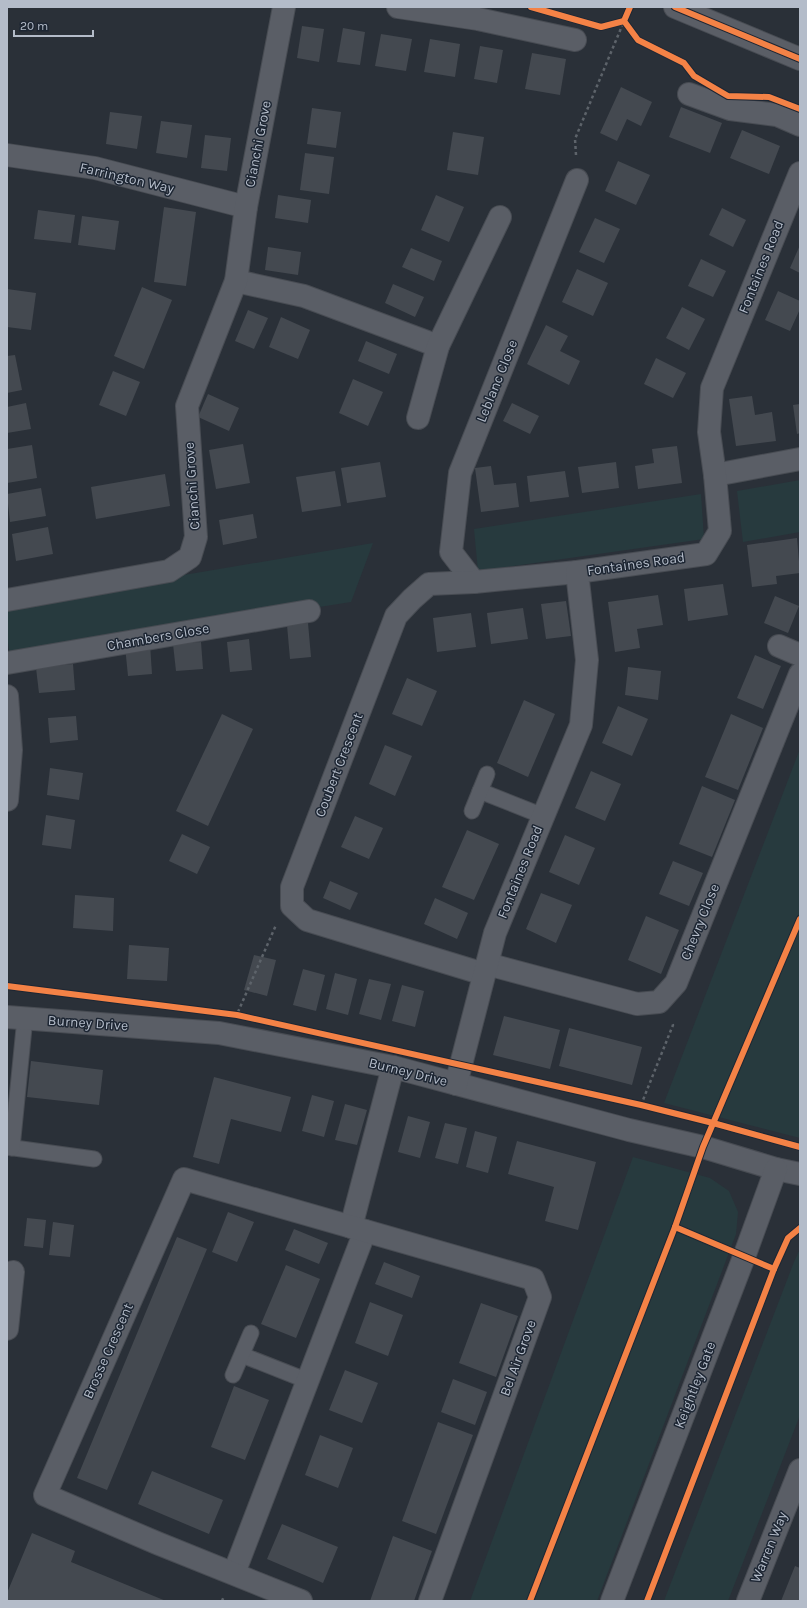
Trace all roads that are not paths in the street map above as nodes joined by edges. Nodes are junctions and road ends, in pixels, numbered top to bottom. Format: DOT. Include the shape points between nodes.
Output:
graph roads {
  1 [pos="284,7"];
  2 [pos="398,7"];
  3 [pos="675,7"];
  4 [pos="575,40"];
  5 [pos="800,58"];
  6 [pos="689,94"];
  7 [pos="800,125"];
  8 [pos="7,155"];
  9 [pos="800,173"];
  10 [pos="577,180"];
  11 [pos="246,207"];
  12 [pos="500,217"];
  13 [pos="236,281"];
  14 [pos="438,346"];
  15 [pos="418,418"];
  16 [pos="800,459"];
  17 [pos="715,475"];
  18 [pos="577,572"];
  19 [pos="474,582"];
  20 [pos="7,600"];
  21 [pos="308,612"];
  22 [pos="779,646"];
  23 [pos="800,655"];
  24 [pos="7,664"];
  25 [pos="800,674"];
  26 [pos="7,696"];
  27 [pos="487,774"];
  28 [pos="480,791"];
  29 [pos="7,800"];
  30 [pos="472,811"];
  31 [pos="543,816"];
  32 [pos="486,969"];
  33 [pos="16,1018"];
  34 [pos="393,1067"];
  35 [pos="456,1084"];
  36 [pos="10,1148"];
  37 [pos="94,1159"];
  38 [pos="776,1169"];
  39 [pos="800,1174"];
  40 [pos="358,1229"];
  41 [pos="13,1272"];
  42 [pos="8,1316"];
  43 [pos="251,1333"];
  44 [pos="242,1355"];
  45 [pos="233,1375"];
  46 [pos="308,1381"];
  47 [pos="800,1470"];
  48 [pos="234,1573"];
  49 [pos="301,1601"];
  50 [pos="430,1601"];
  51 [pos="612,1601"];
  52 [pos="748,1601"];
  1 -- 11 [label="street, Cianchi Grove"];
  2 -- 4 [label="street" via="478,19"];
  3 -- 5 [label="street"];
  6 -- 7 [label="street" via="730,109 777,115"];
  8 -- 11 [label="street, Farrington Way" via="95,168"];
  9 -- 17 [label="street, Fontaines Road" via="712,388 709,432"];
  10 -- 19 [label="street, Leblanc Close" via="460,474 451,552"];
  11 -- 13 [label="street, Cianchi Grove"];
  12 -- 14 [label="street"];
  13 -- 14 [label="street" via="304,296"];
  13 -- 20 [label="street, Cianchi Grove" via="186,406 196,537 190,557 169,571"];
  14 -- 15 [label="street"];
  16 -- 17 [label="street"];
  17 -- 18 [label="street, Fontaines Road" via="720,531 706,554"];
  18 -- 19 [label="street, Coubert Crescent"];
  18 -- 31 [label="street, Fontaines Road" via="587,660 581,725"];
  19 -- 32 [label="street, Coubert Crescent" via="429,584 396,616 292,887 292,906 307,920"];
  21 -- 24 [label="street, Chambers Close"];
  22 -- 23 [label="street"];
  25 -- 32 [label="street, Chevry Close" via="676,983 658,1002 637,1004"];
  26 -- 29 [label="street" via="11,750"];
  27 -- 28 [label="lane"];
  28 -- 30 [label="lane"];
  28 -- 31 [label="lane"];
  31 -- 32 [label="street, Fontaines Road" via="495,933"];
  32 -- 35 [label="street, Fontaines Road"];
  33 -- 34 [label="street, Burney Drive" via="219,1033"];
  33 -- 36 [label="lane"];
  34 -- 35 [label="street, Burney Drive"];
  34 -- 40 [label="street"];
  35 -- 38 [label="street, Burney Drive" via="703,1147"];
  36 -- 37 [label="lane"];
  38 -- 39 [label="street, Burney Drive"];
  38 -- 51 [label="street, Keightley Gate"];
  40 -- 46 [label="street"];
  40 -- 48 [label="street, Brosse Crescent" via="184,1179 45,1495"];
  40 -- 50 [label="street, Bel Air Grove" via="532,1279 540,1297"];
  41 -- 42 [label="street"];
  43 -- 44 [label="lane"];
  44 -- 45 [label="lane"];
  44 -- 46 [label="lane"];
  46 -- 48 [label="street"];
  47 -- 52 [label="street, Warren Way"];
  48 -- 49 [label="street"];
}
